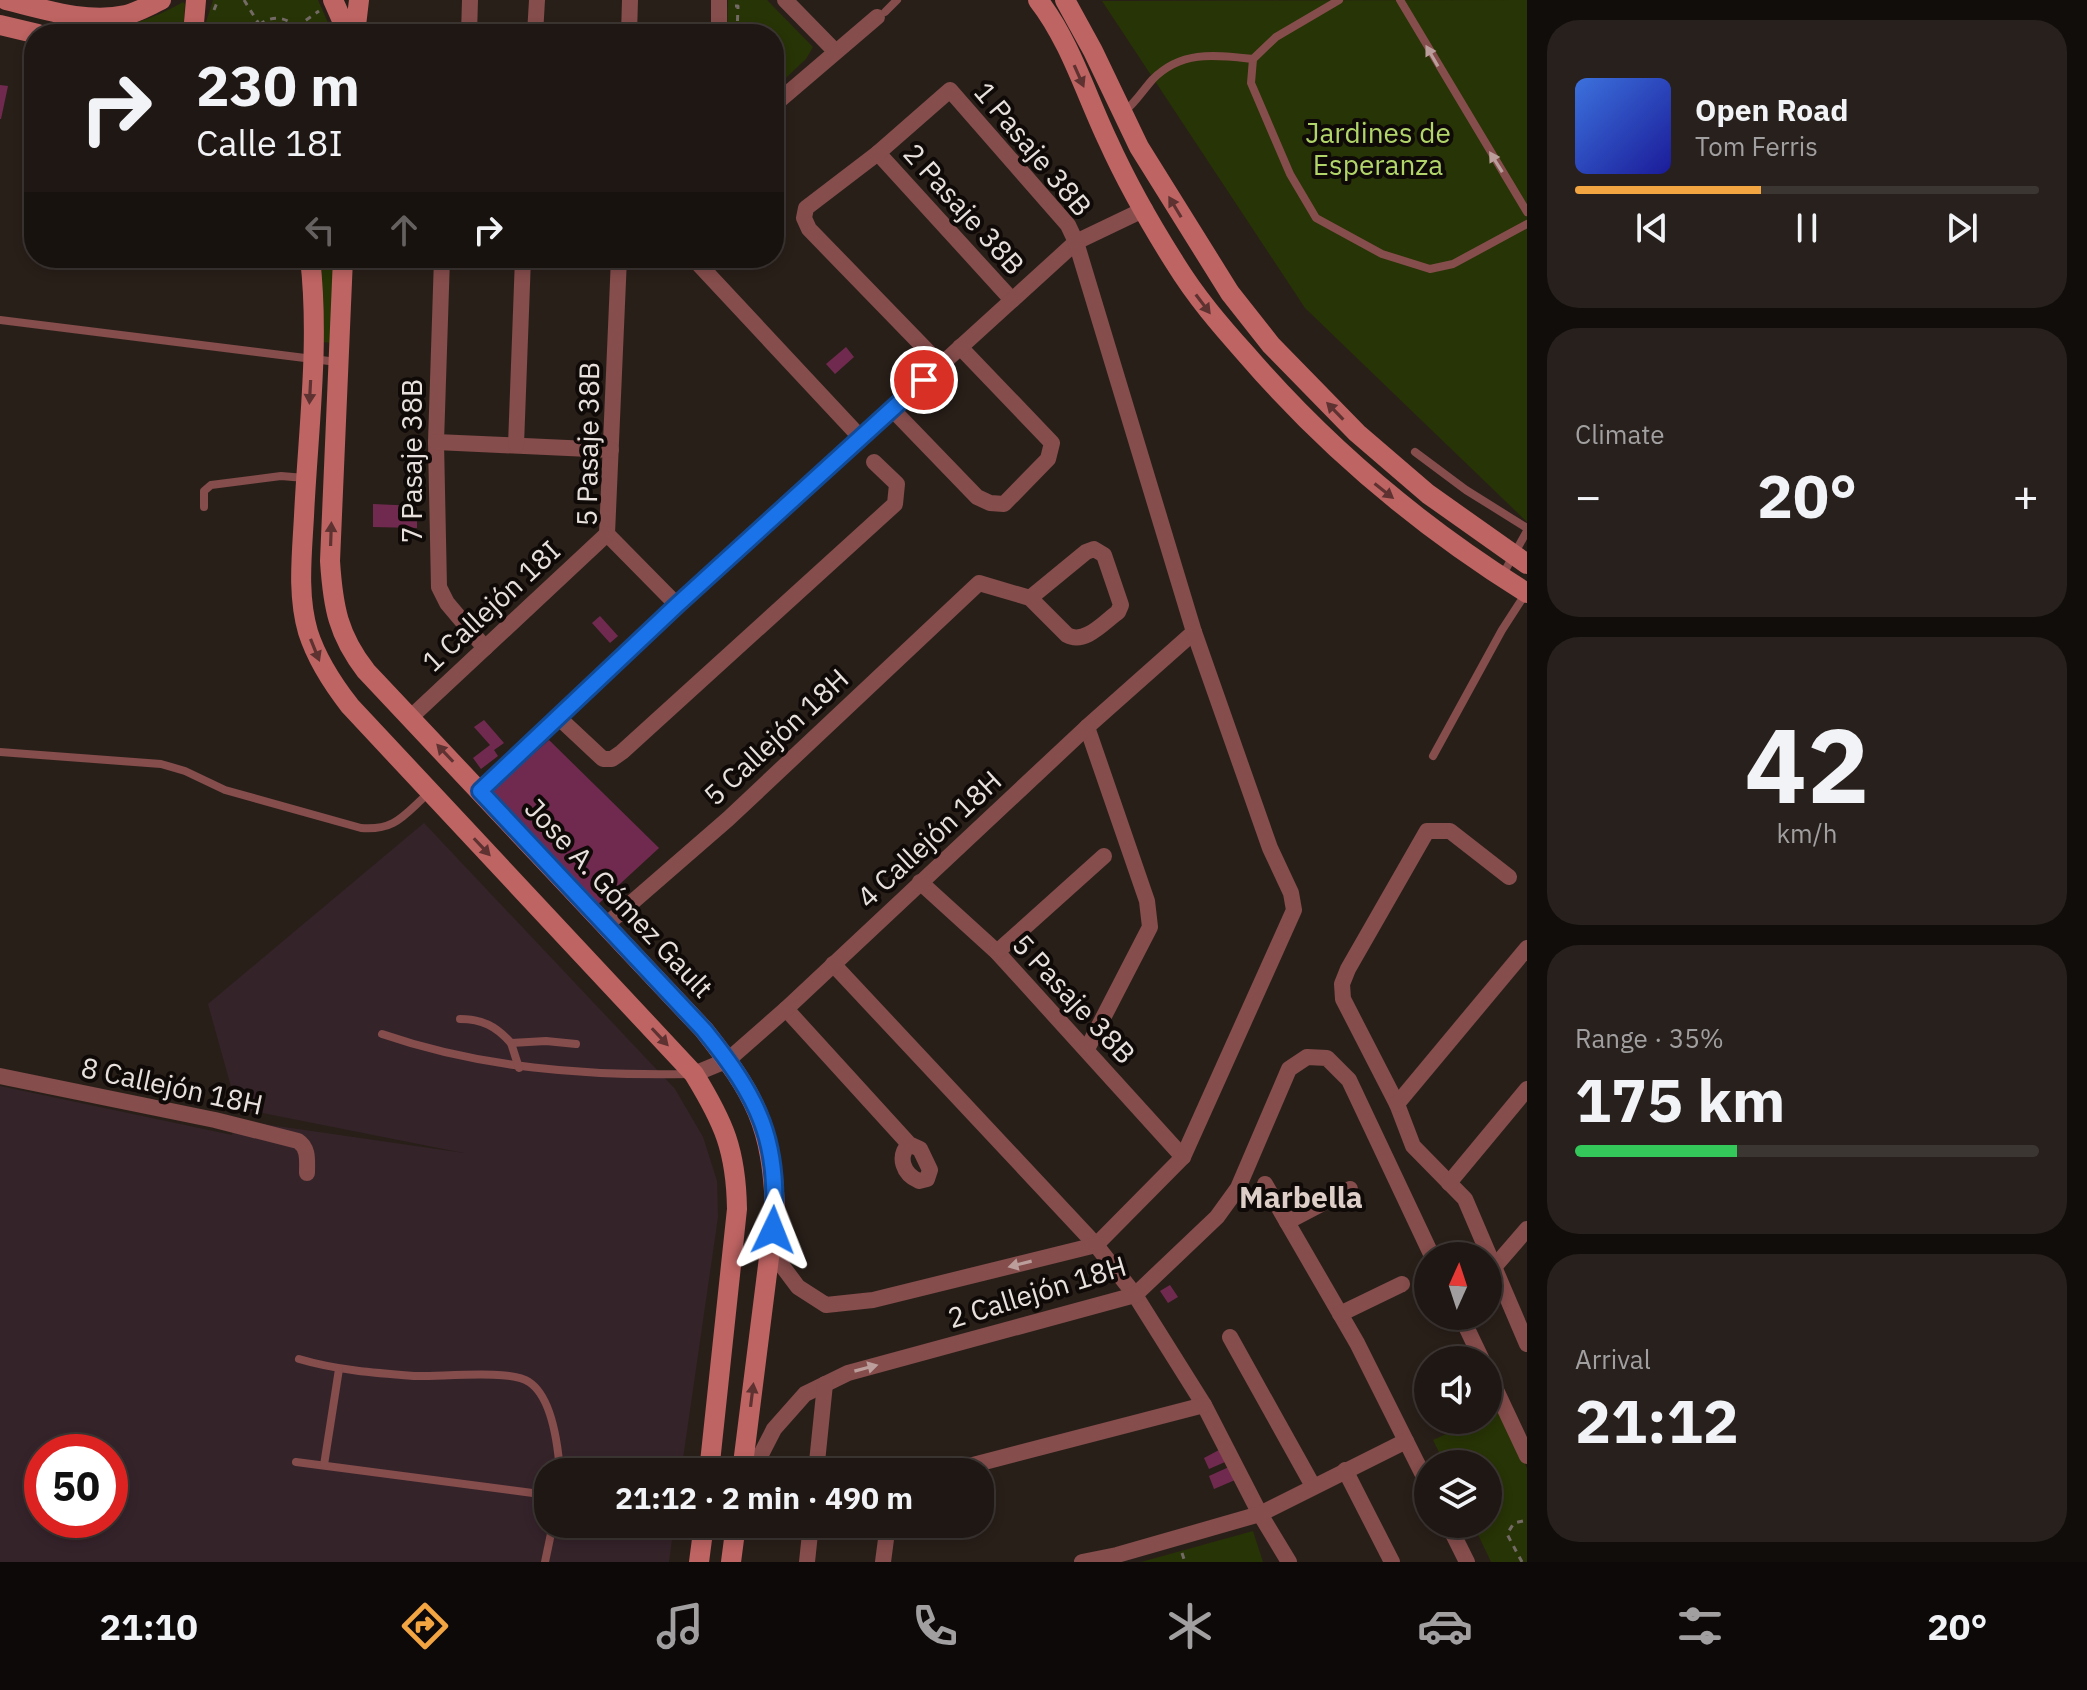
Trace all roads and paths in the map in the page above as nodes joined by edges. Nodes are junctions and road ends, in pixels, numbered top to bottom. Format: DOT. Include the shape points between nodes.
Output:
graph roads {
  1 [pos="6,0"];
  2 [pos="161,0"];
  3 [pos="196,0"];
  4 [pos="244,0"];
  5 [pos="359,0"];
  6 [pos="470,0"];
  7 [pos="537,0"];
  8 [pos="630,0"];
  9 [pos="719,0"];
  10 [pos="785,0"];
  11 [pos="897,0"];
  12 [pos="1038,0"];
  13 [pos="1065,0"];
  14 [pos="1339,0"];
  15 [pos="1400,0"];
  16 [pos="326,5"];
  17 [pos="881,15"];
  18 [pos="194,24"];
  19 [pos="259,24"];
  20 [pos="292,24"];
  21 [pos="300,24"];
  22 [pos="340,24"];
  23 [pos="356,24"];
  24 [pos="469,24"];
  25 [pos="536,24"];
  26 [pos="629,24"];
  27 [pos="719,24"];
  28 [pos="0,25"];
  29 [pos="24,31"];
  30 [pos="835,51"];
  31 [pos="1253,59"];
  32 [pos="784,96"];
  33 [pos="1122,114"];
  34 [pos="878,153"];
  35 [pos="1145,209"];
  36 [pos="1527,212"];
  37 [pos="1527,224"];
  38 [pos="1076,242"];
  39 [pos="310,268"];
  40 [pos="343,268"];
  41 [pos="442,268"];
  42 [pos="523,268"];
  43 [pos="619,268"];
  44 [pos="702,268"];
  45 [pos="1012,300"];
  46 [pos="0,320"];
  47 [pos="960,347"];
  48 [pos="312,361"];
  49 [pos="338,362"];
  50 [pos="941,365"];
  51 [pos="892,409"];
  52 [pos="861,438"];
  53 [pos="436,442"];
  54 [pos="516,445"];
  55 [pos="611,450"];
  56 [pos="1415,452"];
  57 [pos="874,462"];
  58 [pos="305,478"];
  59 [pos="204,507"];
  60 [pos="1527,529"];
  61 [pos="607,534"];
  62 [pos="1520,560"];
  63 [pos="1502,577"];
  64 [pos="1527,592"];
  65 [pos="1030,598"];
  66 [pos="677,605"];
  67 [pos="1194,632"];
  68 [pos="485,648"];
  69 [pos="411,717"];
  70 [pos="558,717"];
  71 [pos="1087,727"];
  72 [pos="0,752"];
  73 [pos="1433,756"];
  74 [pos="480,791"];
  75 [pos="430,792"];
  76 [pos="1104,856"];
  77 [pos="1509,877"];
  78 [pos="920,882"];
  79 [pos="1291,893"];
  80 [pos="606,925"];
  81 [pos="1527,948"];
  82 [pos="997,952"];
  83 [pos="833,964"];
  84 [pos="786,1009"];
  85 [pos="460,1019"];
  86 [pos="382,1034"];
  87 [pos="511,1043"];
  88 [pos="576,1044"];
  89 [pos="1087,1049"];
  90 [pos="728,1060"];
  91 [pos="519,1068"];
  92 [pos="694,1074"];
  93 [pos="0,1076"];
  94 [pos="1527,1089"];
  95 [pos="1397,1104"];
  96 [pos="909,1144"];
  97 [pos="1183,1157"];
  98 [pos="307,1173"];
  99 [pos="1449,1183"];
  100 [pos="1265,1184"];
  101 [pos="1350,1189"];
  102 [pos="1287,1222"];
  103 [pos="1527,1229"];
  104 [pos="1425,1242"];
  105 [pos="1484,1242"];
  106 [pos="1096,1245"];
  107 [pos="771,1251"];
  108 [pos="1502,1258"];
  109 [pos="1502,1283"];
  110 [pos="1402,1284"];
  111 [pos="1135,1295"];
  112 [pos="1340,1314"];
  113 [pos="1230,1337"];
  114 [pos="1527,1344"];
  115 [pos="299,1359"];
  116 [pos="339,1369"];
  117 [pos="825,1384"];
  118 [pos="1502,1403"];
  119 [pos="1204,1405"];
  120 [pos="1406,1441"];
  121 [pos="1527,1456"];
  122 [pos="1414,1457"];
  123 [pos="558,1458"];
  124 [pos="710,1458"];
  125 [pos="744,1458"];
  126 [pos="759,1458"];
  127 [pos="817,1458"];
  128 [pos="994,1460"];
  129 [pos="296,1462"];
  130 [pos="324,1465"];
  131 [pos="1345,1470"];
  132 [pos="1313,1486"];
  133 [pos="534,1493"];
  134 [pos="1260,1514"];
  135 [pos="1527,1520"];
  136 [pos="550,1538"];
  137 [pos="702,1538"];
  138 [pos="734,1538"];
  139 [pos="810,1538"];
  140 [pos="886,1538"];
  141 [pos="1455,1538"];
  142 [pos="1117,1558"];
  143 [pos="545,1562"];
  144 [pos="699,1562"];
  145 [pos="731,1562"];
  146 [pos="807,1562"];
  147 [pos="883,1562"];
  148 [pos="1082,1562"];
  149 [pos="1289,1562"];
  150 [pos="1392,1562"];
  151 [pos="1467,1562"];
  152 [pos="1522,1562"];
  1 -- 2 [label="main road" via="105,17"];
  3 -- 18 [label="main road"];
  4 -- 19 [label="path"];
  5 -- 23 [label="main road"];
  6 -- 24 [label="street"];
  7 -- 25 [label="street"];
  8 -- 26 [label="street"];
  9 -- 27 [label="street"];
  10 -- 30 [label="street"];
  11 -- 17 [label="lane"];
  12 -- 35 [label="main road, one-way"];
  13 -- 33 [label="main road"];
  14 -- 31 [label="lane" via="1276,37"];
  36 -- 15 [label="lane, one-way"];
  16 -- 21 [label="path"];
  16 -- 22 [label="main road"];
  17 -- 30 [label="street"];
  19 -- 20 [label="path" via="275,18"];
  28 -- 29 [label="main road"];
  30 -- 32 [label="street"];
  31 -- 33 [label="lane" via="1189,56 1152,80"];
  31 -- 37 [label="lane" via="1251,83 1290,174 1316,218 1382,254 1430,269 1453,264"];
  62 -- 33 [label="main road, one-way" via="1428,494 1357,433 1271,345 1190,231"];
  34 -- 38 [label="street, 1 Pasaje 38B" via="950,90 1068,225"];
  34 -- 45 [label="street, 2 Pasaje 38B"];
  34 -- 50 [label="street" via="806,208 804,218"];
  35 -- 38 [label="street"];
  35 -- 63 [label="main road, one-way" via="1203,305 1281,395 1372,481"];
  38 -- 45 [label="street"];
  38 -- 67 [label="street, 1 Pasaje 38B"];
  39 -- 48 [label="main road"];
  40 -- 49 [label="main road, Jose A. Gómez Gault"];
  41 -- 53 [label="street, 7 Pasaje 38B"];
  42 -- 54 [label="street"];
  43 -- 55 [label="street, 5 Pasaje 38B"];
  44 -- 52 [label="street"];
  45 -- 47 [label="street"];
  46 -- 48 [label="lane"];
  47 -- 50 [label="street"];
  47 -- 51 [label="street" via="1052,443 1048,459 1004,504 977,497"];
  48 -- 49 [label="lane"];
  48 -- 58 [label="main road, one-way"];
  69 -- 49 [label="main road, Jose A. Gómez Gault, one-way" via="350,650 333,598"];
  50 -- 51 [label="street"];
  51 -- 52 [label="street"];
  52 -- 66 [label="street"];
  53 -- 54 [label="street"];
  53 -- 68 [label="street, 7 Pasaje 38B" via="439,587"];
  54 -- 55 [label="street"];
  55 -- 61 [label="street, 5 Pasaje 38B"];
  56 -- 60 [label="lane"];
  57 -- 70 [label="street" via="897,484 895,504 622,752 603,759"];
  58 -- 59 [label="lane" via="211,485 204,491"];
  58 -- 75 [label="main road, one-way" via="301,574 307,629 317,656 350,706"];
  60 -- 62 [label="lane"];
  61 -- 66 [label="street, 5 Pasaje 38B"];
  61 -- 68 [label="street, 1 Callejón 18I"];
  62 -- 63 [label="lane"];
  63 -- 64 [label="main road"];
  64 -- 73 [label="lane"];
  65 -- 65 [label="street" via="1067,635 1079,639 1121,605 1104,555 1094,549"];
  65 -- 80 [label="street, 5 Callejón 18H" via="979,583 733,824"];
  66 -- 70 [label="street"];
  67 -- 71 [label="street, 4 Callejón 18H"];
  67 -- 79 [label="street, 1 Pasaje 38B" via="1270,848"];
  68 -- 69 [label="street, 1 Callejón 18I"];
  74 -- 69 [label="main road, Jose A. Gómez Gault, one-way"];
  70 -- 74 [label="street"];
  71 -- 78 [label="street, 4 Callejón 18H"];
  71 -- 89 [label="street" via="1147,901 1150,927"];
  72 -- 75 [label="lane" via="161,764 225,790 379,830 396,823"];
  74 -- 80 [label="main road, Jose A. Gómez Gault"];
  75 -- 92 [label="main road, one-way"];
  76 -- 82 [label="street"];
  77 -- 95 [label="street" via="1450,831 1427,831 1348,969 1343,999"];
  78 -- 82 [label="street, 5 Pasaje 38B"];
  78 -- 83 [label="street, 4 Callejón 18H"];
  79 -- 97 [label="street, 2 Callejón 18H" via="1292,916"];
  80 -- 90 [label="main road, Jose A. Gómez Gault"];
  81 -- 95 [label="street"];
  82 -- 89 [label="street, 5 Pasaje 38B"];
  83 -- 84 [label="street, 4 Callejón 18H"];
  83 -- 106 [label="street"];
  84 -- 90 [label="street, 4 Callejón 18H"];
  84 -- 96 [label="street"];
  85 -- 87 [label="lane" via="478,1019 500,1030"];
  86 -- 91 [label="lane"];
  87 -- 88 [label="lane"];
  87 -- 91 [label="lane"];
  89 -- 97 [label="street, 5 Pasaje 38B"];
  90 -- 92 [label="street, 4 Callejón 18H"];
  90 -- 107 [label="main road, Jose A. Gómez Gault" via="756,1104 767,1137 775,1210"];
  91 -- 92 [label="lane"];
  92 -- 124 [label="main road" via="721,1119 736,1173 737,1209"];
  93 -- 98 [label="street, 8 Callejón 18H" via="298,1141 306,1151"];
  94 -- 99 [label="street"];
  95 -- 99 [label="street" via="1413,1146"];
  97 -- 106 [label="street, 2 Callejón 18H"];
  99 -- 105 [label="street" via="1465,1199"];
  100 -- 102 [label="street"];
  101 -- 102 [label="street"];
  102 -- 112 [label="street"];
  103 -- 108 [label="street"];
  104 -- 111 [label="street, 2 Callejón 18H" via="1349,1080 1327,1058 1307,1057 1289,1069 1238,1188 1217,1217"];
  106 -- 107 [label="street, 2 Callejón 18H, one-way" via="873,1300 826,1305 798,1287"];
  106 -- 111 [label="street"];
  125 -- 107 [label="main road, Jose A. Gómez Gault, one-way"];
  109 -- 114 [label="street"];
  110 -- 112 [label="street"];
  117 -- 111 [label="street, 2 Callejón 18H, one-way" via="848,1373"];
  111 -- 119 [label="street"];
  112 -- 120 [label="street"];
  113 -- 132 [label="street"];
  115 -- 116 [label="lane"];
  116 -- 123 [label="lane" via="526,1379 550,1413"];
  116 -- 130 [label="lane"];
  117 -- 126 [label="street, 2 Callejón 18H" via="805,1394 774,1429"];
  117 -- 127 [label="street"];
  118 -- 121 [label="street"];
  119 -- 128 [label="street"];
  119 -- 134 [label="street"];
  120 -- 122 [label="street"];
  120 -- 131 [label="street"];
  129 -- 130 [label="lane"];
  130 -- 133 [label="lane"];
  131 -- 132 [label="street"];
  131 -- 150 [label="street"];
  132 -- 134 [label="street"];
  134 -- 142 [label="street"];
  134 -- 149 [label="street"];
  135 -- 152 [label="path" via="1514,1523 1507,1534"];
  136 -- 143 [label="lane"];
  137 -- 144 [label="main road"];
  138 -- 145 [label="main road"];
  139 -- 146 [label="street"];
  140 -- 147 [label="street"];
  141 -- 151 [label="street"];
  142 -- 148 [label="street"];
}
